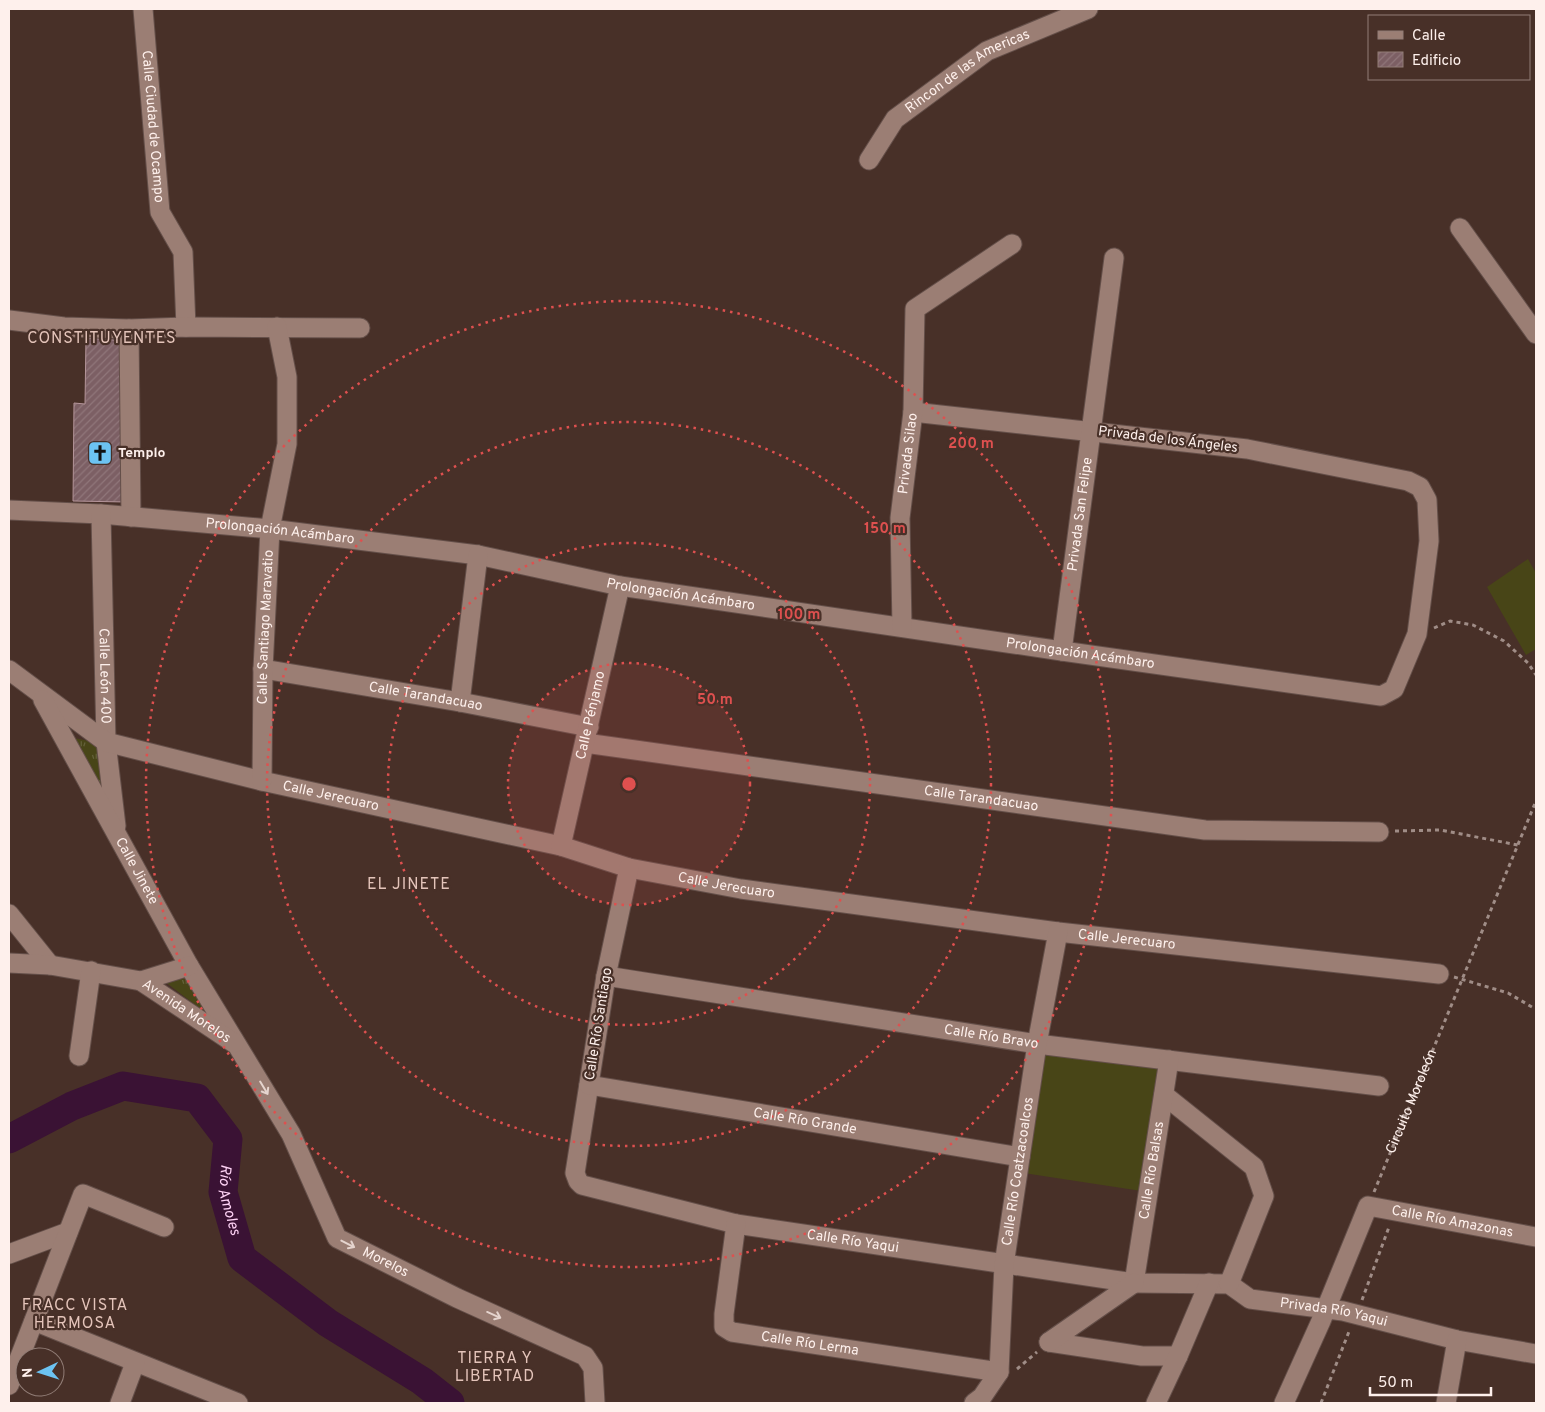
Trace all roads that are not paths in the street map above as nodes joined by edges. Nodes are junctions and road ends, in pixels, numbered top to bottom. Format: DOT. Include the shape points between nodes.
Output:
graph roads {
  1 [pos="143,9"];
  2 [pos="1088,9"];
  3 [pos="869,160"];
  4 [pos="1460,228"];
  5 [pos="1012,244"];
  6 [pos="1114,258"];
  7 [pos="9,320"];
  8 [pos="186,327"];
  9 [pos="277,327"];
  10 [pos="129,328"];
  11 [pos="360,328"];
  12 [pos="1536,334"];
  13 [pos="912,412"];
  14 [pos="1091,431"];
  15 [pos="9,510"];
  16 [pos="101,514"];
  17 [pos="131,517"];
  18 [pos="270,529"];
  19 [pos="478,554"];
  20 [pos="620,586"];
  21 [pos="902,627"];
  22 [pos="1062,651"];
  23 [pos="263,668"];
  24 [pos="9,670"];
  25 [pos="40,694"];
  26 [pos="1381,696"];
  27 [pos="460,702"];
  28 [pos="587,735"];
  29 [pos="106,742"];
  30 [pos="262,781"];
  31 [pos="1379,832"];
  32 [pos="118,837"];
  33 [pos="561,846"];
  34 [pos="629,868"];
  35 [pos="9,914"];
  36 [pos="1058,932"];
  37 [pos="9,963"];
  38 [pos="50,965"];
  39 [pos="189,966"];
  40 [pos="91,971"];
  41 [pos="1439,974"];
  42 [pos="606,976"];
  43 [pos="141,981"];
  44 [pos="1037,1044"];
  45 [pos="239,1046"];
  46 [pos="79,1056"];
  47 [pos="1169,1060"];
  48 [pos="590,1085"];
  49 [pos="1378,1086"];
  50 [pos="1164,1094"];
  51 [pos="1020,1157"];
  52 [pos="578,1180"];
  53 [pos="736,1224"];
  54 [pos="164,1227"];
  55 [pos="68,1232"];
  56 [pos="1536,1237"];
  57 [pos="9,1254"];
  58 [pos="1004,1265"];
  59 [pos="1134,1283"];
  60 [pos="1209,1283"];
  61 [pos="1229,1284"];
  62 [pos="1326,1309"];
  63 [pos="34,1320"];
  64 [pos="1457,1340"];
  65 [pos="1536,1354"];
  66 [pos="1178,1356"];
  67 [pos="135,1362"];
  68 [pos="999,1372"];
  69 [pos="9,1385"];
  70 [pos="595,1398"];
  71 [pos="120,1403"];
  72 [pos="238,1403"];
  73 [pos="611,1403"];
  74 [pos="974,1403"];
  75 [pos="1156,1403"];
  76 [pos="1284,1403"];
  77 [pos="1446,1403"];
  1 -- 8 [label="street, Calle Ciudad de Ocampo" via="160,212 183,252"];
  2 -- 3 [label="street, Rincon de las Americas" via="987,52 895,119"];
  4 -- 12 [label="street"];
  5 -- 13 [label="street, Privada Silao" via="915,309"];
  6 -- 14 [label="street, Privada San Felipe"];
  7 -- 10 [label="street" via="64,327"];
  8 -- 9 [label="street"];
  8 -- 10 [label="street"];
  9 -- 11 [label="street"];
  9 -- 18 [label="street, Calle Santiago Maravatio" via="287,377 287,444"];
  10 -- 17 [label="street"];
  13 -- 14 [label="street, Privada de los Ángeles"];
  13 -- 21 [label="street, Privada Silao" via="900,518"];
  14 -- 22 [label="street, Privada San Felipe"];
  14 -- 26 [label="street, Privada de los Ángeles" via="1247,449 1408,481 1420,487 1427,500 1429,542 1417,634 1394,689"];
  15 -- 16 [label="street, Prolongación Acámbaro"];
  16 -- 17 [label="street, Prolongación Acámbaro"];
  16 -- 29 [label="street, Calle León 400"];
  17 -- 18 [label="street, Prolongación Acámbaro"];
  18 -- 19 [label="street, Prolongación Acámbaro"];
  18 -- 23 [label="street, Calle Santiago Maravatio"];
  19 -- 20 [label="street, Prolongación Acámbaro"];
  19 -- 27 [label="street"];
  20 -- 21 [label="street, Prolongación Acámbaro"];
  20 -- 28 [label="street, Calle Pénjamo"];
  21 -- 22 [label="street, Prolongación Acámbaro"];
  22 -- 26 [label="street, Prolongación Acámbaro"];
  23 -- 27 [label="street, Calle Tarandacuao"];
  23 -- 30 [label="street, Calle Santiago Maravatio"];
  24 -- 25 [label="street, Calle Jerecuaro"];
  25 -- 29 [label="street, Calle Jerecuaro"];
  25 -- 32 [label="street, Calle Jinete"];
  27 -- 28 [label="street, Calle Tarandacuao"];
  28 -- 31 [label="street, Calle Tarandacuao" via="1205,830"];
  28 -- 33 [label="street, Calle Pénjamo"];
  29 -- 30 [label="street, Calle Jerecuaro"];
  29 -- 32 [label="street, Calle León 400"];
  30 -- 33 [label="street, Calle Jerecuaro"];
  32 -- 39 [label="street, Calle Jinete"];
  33 -- 34 [label="street, Calle Jerecuaro"];
  34 -- 36 [label="street, Calle Jerecuaro" via="742,888"];
  34 -- 42 [label="street, Calle Río Santiago"];
  35 -- 38 [label="street"];
  36 -- 41 [label="street, Calle Jerecuaro"];
  36 -- 44 [label="street, Calle Río Coatzacoalcos"];
  37 -- 38 [label="street, Avenida Morelos"];
  38 -- 40 [label="street, Avenida Morelos"];
  39 -- 43 [label="street"];
  39 -- 45 [label="street, Calle Jinete"];
  40 -- 43 [label="street, Avenida Morelos"];
  40 -- 46 [label="street"];
  42 -- 44 [label="street, Calle Río Bravo"];
  42 -- 48 [label="street, Calle Río Santiago"];
  43 -- 45 [label="street, Avenida Morelos"];
  44 -- 47 [label="street, Calle Río Bravo"];
  44 -- 51 [label="street, Calle Río Coatzacoalcos"];
  45 -- 70 [label="street, Morelos, one-way" via="291,1134 337,1238 457,1298 585,1356 593,1368"];
  47 -- 49 [label="street, Calle Río Bravo"];
  47 -- 50 [label="street, Calle Río Balsas"];
  48 -- 51 [label="street, Calle Río Grande"];
  48 -- 52 [label="street, Calle Río Santiago" via="575,1173"];
  50 -- 59 [label="street, Calle Río Balsas"];
  50 -- 61 [label="street" via="1254,1167 1264,1196"];
  51 -- 58 [label="street, Calle Río Coatzacoalcos"];
  52 -- 53 [label="street, Calle Río Yaqui" via="582,1185"];
  53 -- 58 [label="street, Calle Río Yaqui"];
  53 -- 68 [label="street, Calle Río Lerma" via="724,1314 724,1327 732,1332"];
  54 -- 55 [label="street" via="83,1194"];
  55 -- 57 [label="street"];
  55 -- 63 [label="street"];
  56 -- 62 [label="street, Calle Río Amazonas" via="1368,1206"];
  58 -- 59 [label="street, Calle Río Yaqui"];
  58 -- 68 [label="street, Calle Río Coatzacoalcos"];
  59 -- 60 [label="street"];
  59 -- 66 [label="street" via="1049,1342 1142,1356"];
  60 -- 61 [label="street"];
  60 -- 66 [label="street"];
  61 -- 62 [label="street, Privada Río Yaqui" via="1250,1299"];
  62 -- 64 [label="street, Privada Río Yaqui"];
  62 -- 76 [label="street"];
  63 -- 67 [label="street"];
  63 -- 69 [label="street"];
  64 -- 65 [label="street, Privada Río Yaqui"];
  64 -- 77 [label="street"];
  66 -- 75 [label="street"];
  67 -- 71 [label="street"];
  67 -- 72 [label="street"];
  68 -- 74 [label="street"];
  70 -- 73 [label="street"];
}
